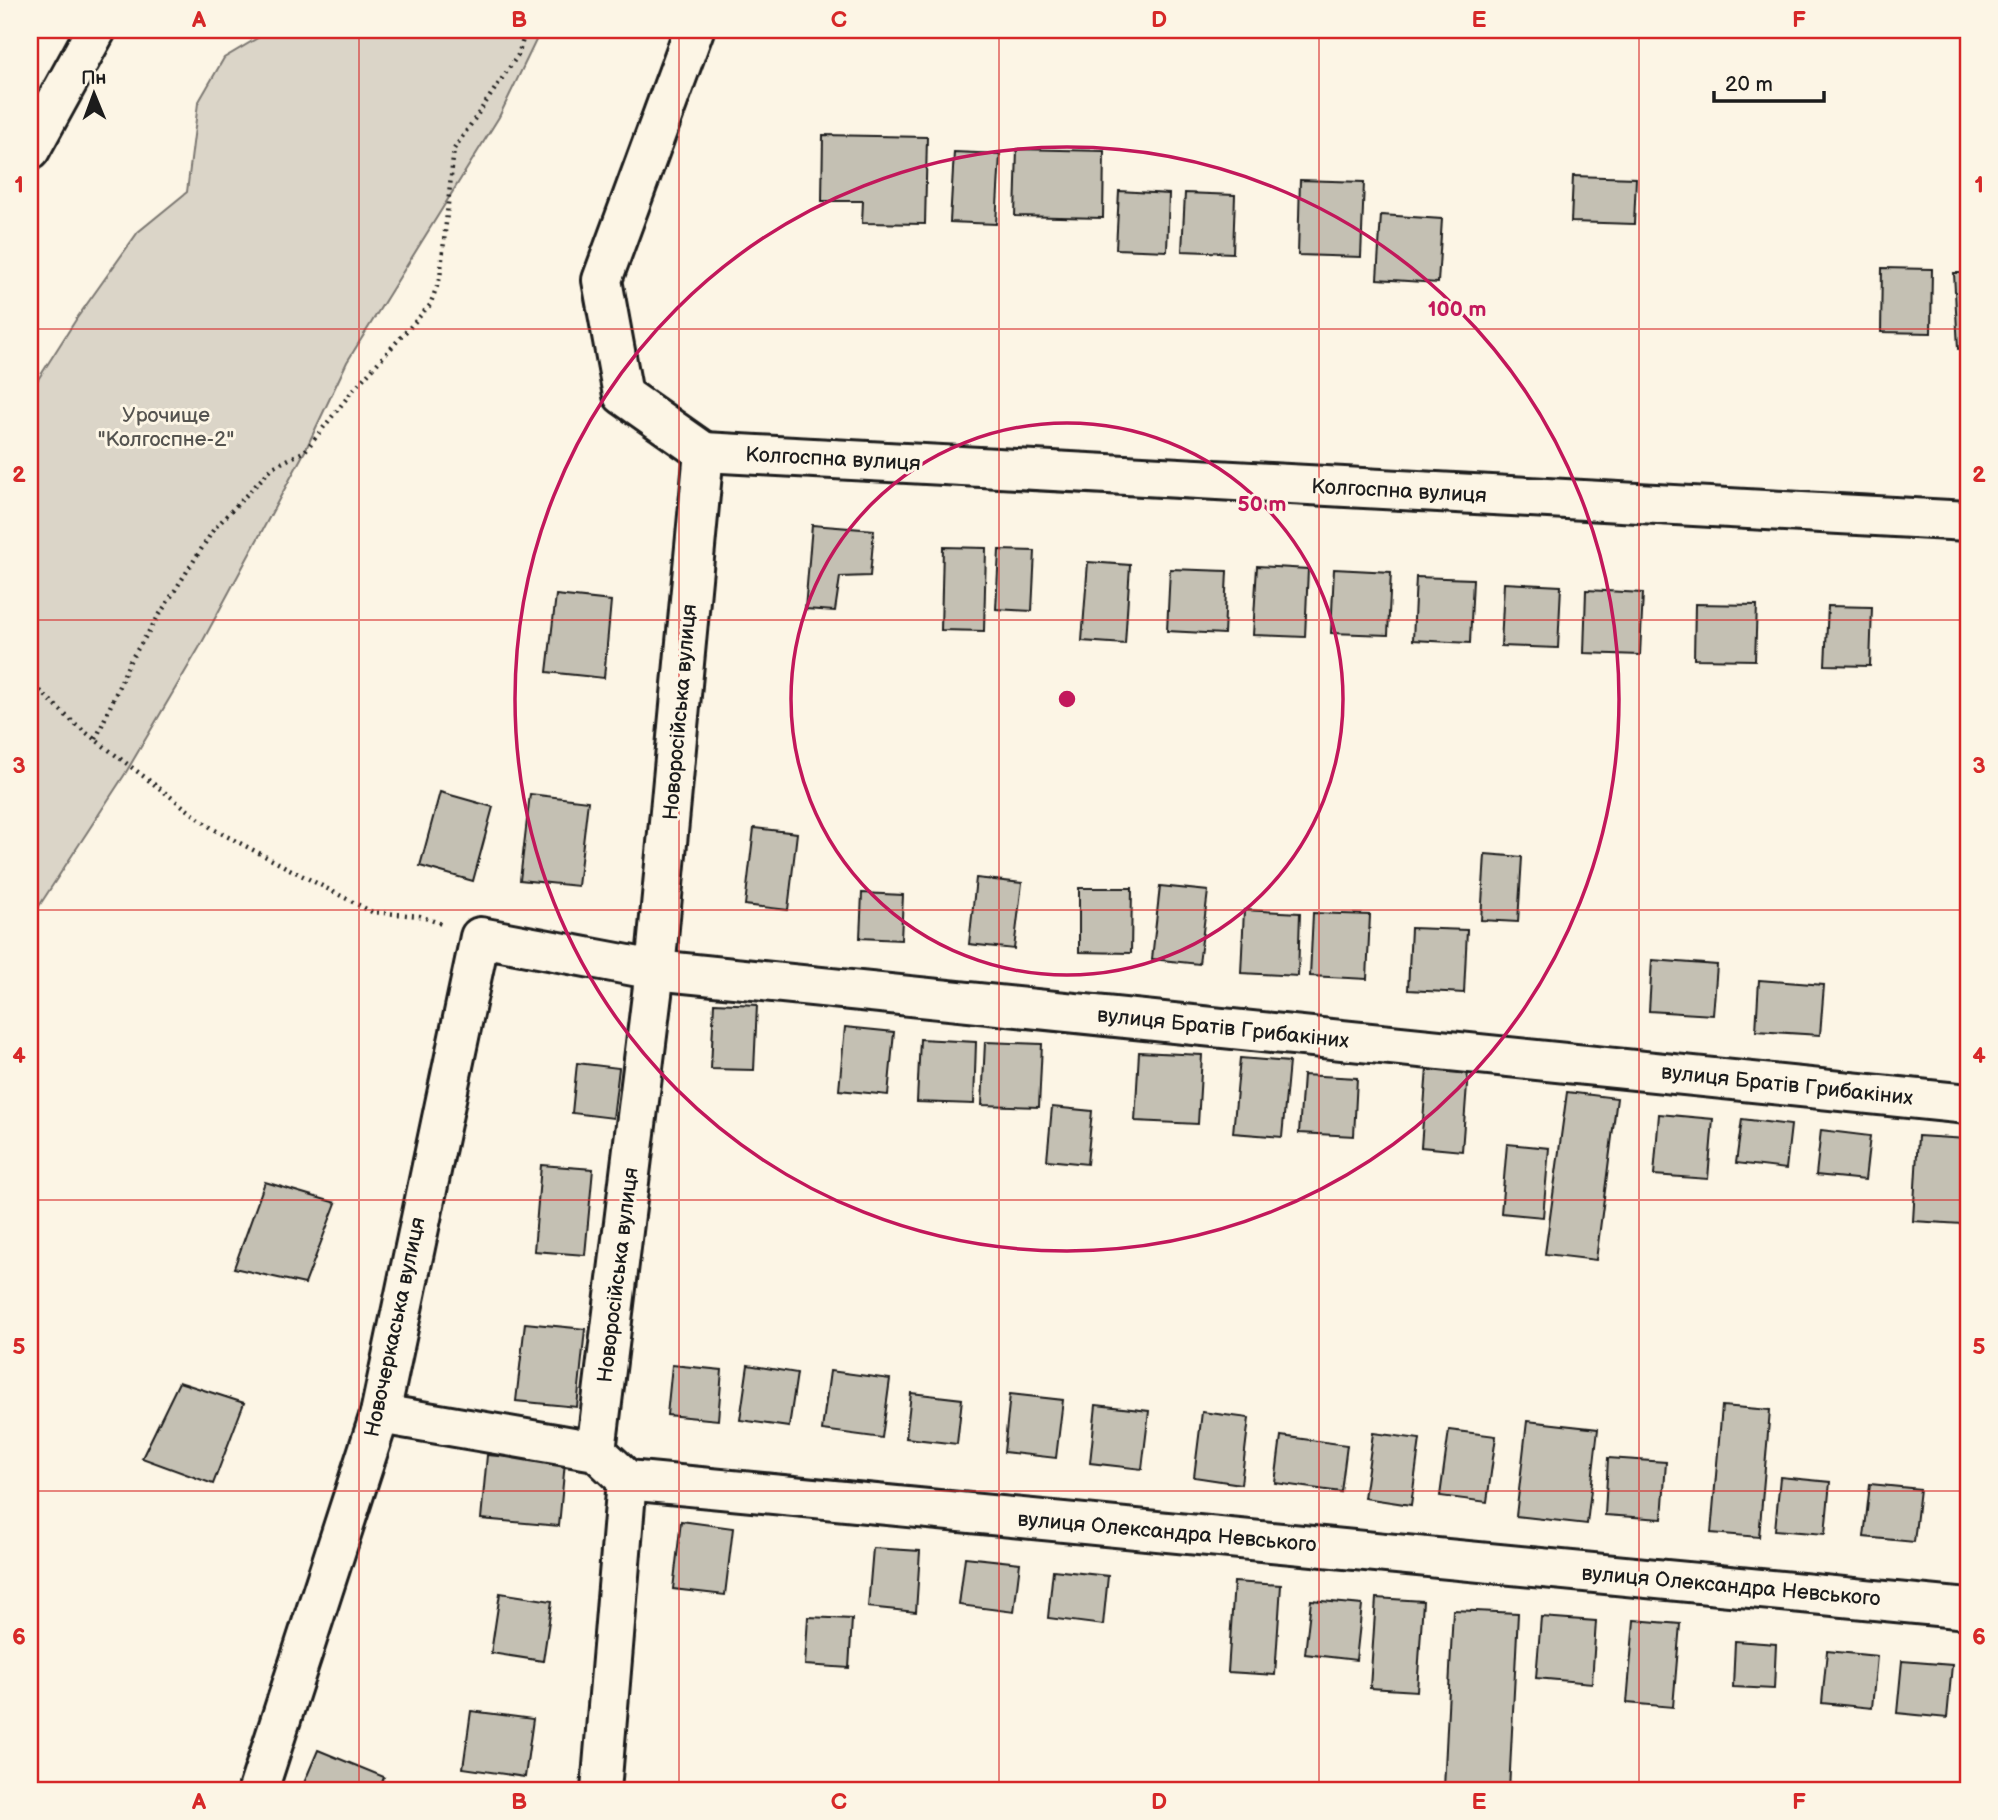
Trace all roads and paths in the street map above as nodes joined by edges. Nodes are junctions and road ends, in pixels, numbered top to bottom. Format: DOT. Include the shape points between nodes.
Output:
graph roads {
  1 [pos="96,30"];
  2 [pos="526,30"];
  3 [pos="694,30"];
  4 [pos="30,150"];
  5 [pos="704,452"];
  6 [pos="1968,521"];
  7 [pos="30,681"];
  8 [pos="96,740"];
  9 [pos="480,937"];
  10 [pos="655,970"];
  11 [pos="1968,1104"];
  12 [pos="380,1414"];
  13 [pos="596,1451"];
  14 [pos="627,1480"];
  15 [pos="1968,1609"];
  16 [pos="258,1790"];
  17 [pos="601,1790"];
  1 -- 4 [label="street"];
  2 -- 8 [label="path" via="518,55 454,149 440,278 430,306 305,451 273,467 214,530 130,661"];
  3 -- 5 [label="street" via="602,280 623,395"];
  5 -- 6 [label="street, Колгоспна вулиця"];
  5 -- 10 [label="street, Новоросійська вулиця"];
  7 -- 8 [label="path"];
  8 -- 9 [label="path" via="213,830 372,912 420,916"];
  9 -- 10 [label="street, вулиця Братів Грибакіних"];
  9 -- 12 [label="street, Новочеркаська вулиця"];
  10 -- 11 [label="street, вулиця Братів Грибакіних"];
  10 -- 13 [label="street, Новоросійська вулиця"];
  12 -- 13 [label="street"];
  12 -- 16 [label="street, Новочеркаська вулиця"];
  13 -- 14 [label="street"];
  14 -- 15 [label="street, вулиця Олександра Невського"];
  14 -- 17 [label="street"];
}
